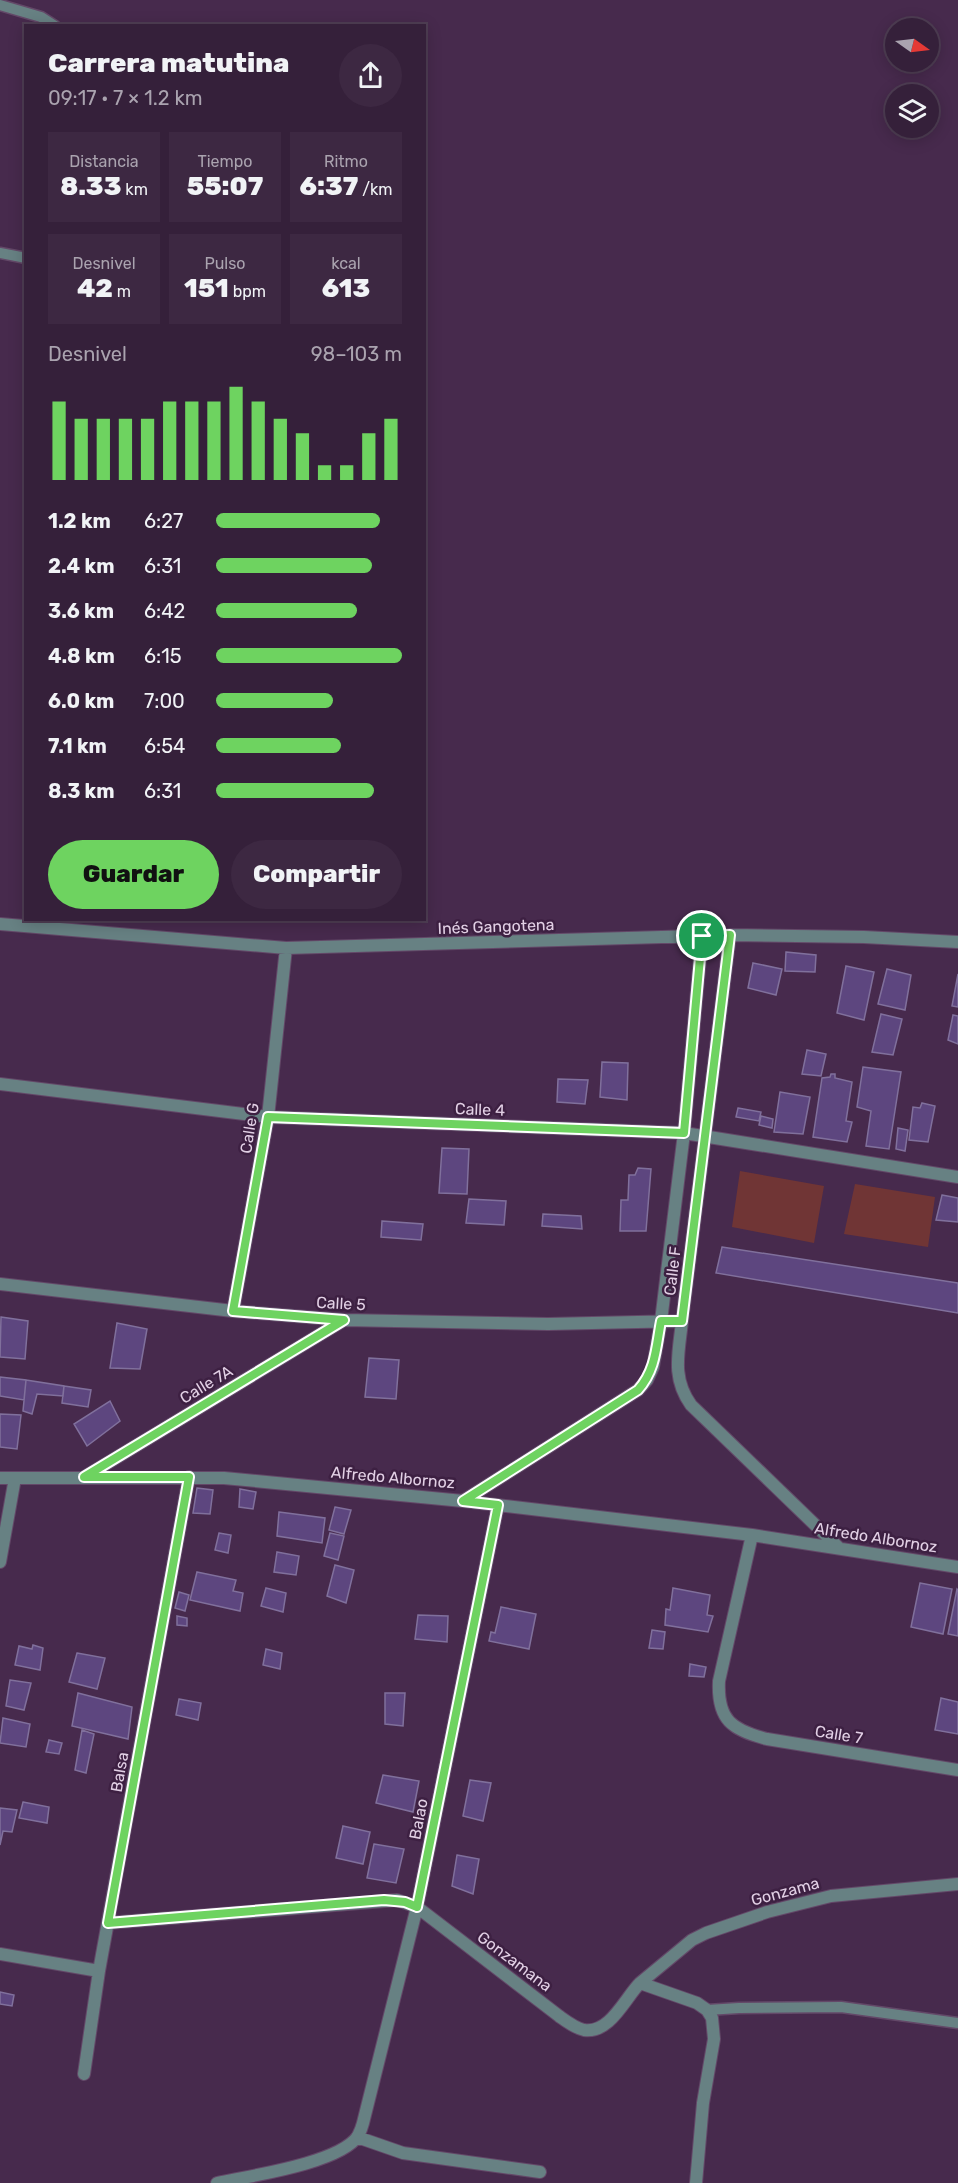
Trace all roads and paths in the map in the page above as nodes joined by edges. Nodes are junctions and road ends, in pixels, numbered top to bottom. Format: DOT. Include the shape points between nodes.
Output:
graph roads {
  1 [pos="0,5"];
  2 [pos="52,24"];
  3 [pos="0,253"];
  4 [pos="24,258"];
  5 [pos="0,924"];
  6 [pos="730,935"];
  7 [pos="702,936"];
  8 [pos="958,942"];
  9 [pos="286,948"];
  10 [pos="0,1084"];
  11 [pos="268,1117"];
  12 [pos="684,1133"];
  13 [pos="706,1136"];
  14 [pos="958,1177"];
  15 [pos="0,1284"];
  16 [pos="233,1311"];
  17 [pos="344,1320"];
  18 [pos="661,1321"];
  19 [pos="682,1321"];
  20 [pos="84,1477"];
  21 [pos="189,1477"];
  22 [pos="0,1478"];
  23 [pos="15,1478"];
  24 [pos="463,1501"];
  25 [pos="498,1505"];
  26 [pos="752,1534"];
  27 [pos="838,1547"];
  28 [pos="0,1562"];
  29 [pos="958,1567"];
  30 [pos="958,1770"];
  31 [pos="958,1884"];
  32 [pos="417,1907"];
  33 [pos="108,1923"];
  34 [pos="0,1954"];
  35 [pos="99,1971"];
  36 [pos="640,1983"];
  37 [pos="707,2010"];
  38 [pos="958,2023"];
  39 [pos="84,2074"];
  40 [pos="357,2137"];
  41 [pos="540,2172"];
  42 [pos="217,2183"];
  43 [pos="696,2183"];
  1 -- 2 [label="lane"];
  3 -- 4 [label="lane"];
  5 -- 9 [label="street, Inés Gangotena"];
  6 -- 7 [label="street, Inés Gangotena"];
  6 -- 8 [label="street, Inés Gangotena"];
  6 -- 13 [label="street, Calle F"];
  7 -- 9 [label="street, Inés Gangotena"];
  7 -- 12 [label="street, Calle F"];
  9 -- 11 [label="street, Calle G"];
  10 -- 11 [label="street, Calle 4"];
  11 -- 12 [label="street, Calle 4"];
  11 -- 16 [label="street, Calle G"];
  12 -- 13 [label="street, Calle 4"];
  12 -- 18 [label="street, Calle F"];
  13 -- 14 [label="street, Calle 4"];
  13 -- 19 [label="street, Calle F"];
  15 -- 16 [label="street, Calle 5"];
  16 -- 17 [label="street, Calle 5"];
  17 -- 18 [label="street, Calle 5" via="548,1324"];
  17 -- 20 [label="street, Calle 7A"];
  18 -- 19 [label="street, Calle 5"];
  18 -- 24 [label="street, Calle F" via="653,1367 638,1390"];
  19 -- 27 [label="street, Calle F" via="678,1378 682,1392"];
  20 -- 21 [label="street, Alfredo Albornoz"];
  20 -- 23 [label="street, Alfredo Albornoz"];
  21 -- 24 [label="street, Alfredo Albornoz"];
  21 -- 33 [label="street, Balsa"];
  22 -- 23 [label="street, Alfredo Albornoz"];
  23 -- 28 [label="street"];
  24 -- 25 [label="street, Alfredo Albornoz"];
  25 -- 26 [label="street, Alfredo Albornoz"];
  25 -- 32 [label="street, Balao"];
  26 -- 27 [label="street, Alfredo Albornoz"];
  26 -- 30 [label="street, Calle 7" via="719,1681 722,1714 732,1726 768,1739"];
  27 -- 29 [label="street, Alfredo Albornoz"];
  31 -- 36 [label="street, Gonzama" via="831,1896 767,1912 692,1940"];
  32 -- 33 [label="street, Gonzamana" via="384,1900"];
  32 -- 36 [label="street, Gonzamana" via="559,2016 584,2030 605,2024"];
  32 -- 40 [label="street, Balao" via="368,2110"];
  33 -- 35 [label="street, Balsa"];
  34 -- 35 [label="street"];
  35 -- 39 [label="street, Balsa"];
  36 -- 37 [label="street"];
  37 -- 38 [label="lane" via="841,2007"];
  37 -- 43 [label="street" via="714,2038 702,2103"];
  40 -- 41 [label="street" via="417,2155"];
  40 -- 42 [label="street" via="335,2153 309,2162"];
}
